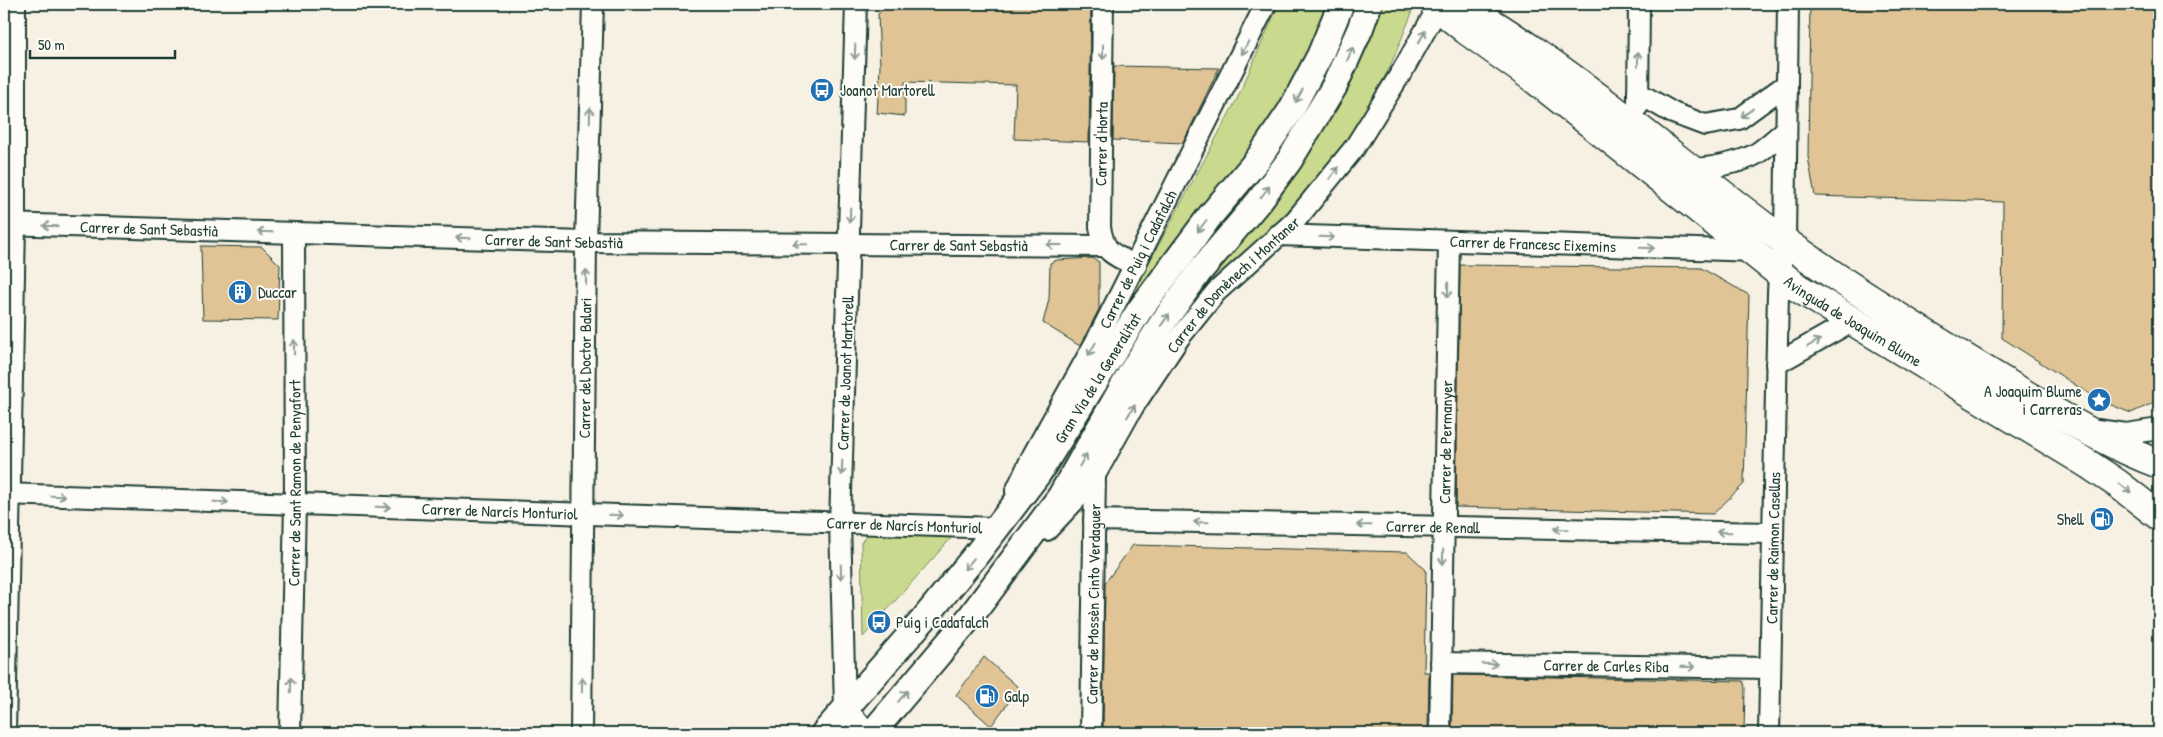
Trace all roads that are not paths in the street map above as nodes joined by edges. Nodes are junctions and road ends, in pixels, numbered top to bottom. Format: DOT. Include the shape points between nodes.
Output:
graph roads {
  1 [pos="15,4"];
  2 [pos="593,4"];
  3 [pos="856,4"];
  4 [pos="1103,4"];
  5 [pos="1266,4"];
  6 [pos="1341,4"];
  7 [pos="1369,4"];
  8 [pos="1639,4"];
  9 [pos="1788,4"];
  10 [pos="1442,5"];
  11 [pos="1787,84"];
  12 [pos="1638,93"];
  13 [pos="1564,103"];
  14 [pos="1638,126"];
  15 [pos="1786,130"];
  16 [pos="1693,169"];
  17 [pos="9,224"];
  18 [pos="294,233"];
  19 [pos="1278,235"];
  20 [pos="1102,236"];
  21 [pos="1448,241"];
  22 [pos="1785,241"];
  23 [pos="586,242"];
  24 [pos="849,245"];
  25 [pos="1752,252"];
  26 [pos="1136,266"];
  27 [pos="1779,274"];
  28 [pos="1852,321"];
  29 [pos="1776,364"];
  30 [pos="2080,426"];
  31 [pos="2159,429"];
  32 [pos="2159,464"];
  33 [pos="1094,475"];
  34 [pos="7,494"];
  35 [pos="295,504"];
  36 [pos="584,514"];
  37 [pos="2159,516"];
  38 [pos="1003,520"];
  39 [pos="1094,520"];
  40 [pos="840,523"];
  41 [pos="1444,526"];
  42 [pos="1772,533"];
  43 [pos="1014,557"];
  44 [pos="1441,663"];
  45 [pos="1770,668"];
  46 [pos="845,708"];
  47 [pos="5,733"];
  48 [pos="290,733"];
  49 [pos="581,733"];
  50 [pos="824,733"];
  51 [pos="868,733"];
  52 [pos="872,733"];
  53 [pos="1091,733"];
  54 [pos="1440,733"];
  55 [pos="1769,733"];
  1 -- 17 [label="street"];
  23 -- 2 [label="street, Carrer del Doctor Balari, one-way"];
  3 -- 24 [label="street, Carrer de Joanot Martorell, one-way"];
  4 -- 20 [label="street, Carrer d'Horta, one-way"];
  5 -- 26 [label="street, Carrer de Puig i Cadafalch, one-way"];
  6 -- 38 [label="street, Gran Via de la Generalitat, one-way" via="1320,55 1287,116 1258,159 1210,216 1139,311 1065,434"];
  43 -- 7 [label="street, Gran Via de la Generalitat, one-way" via="1060,497 1132,371 1166,319 1306,136 1338,78"];
  12 -- 8 [label="street, one-way"];
  9 -- 11 [label="street, Carrer de Raimon Casellas"];
  10 -- 13 [label="main road, Avinguda de Joaquim Blume"];
  10 -- 14 [label="main road, Avinguda de Joaquim Blume" via="1478,14"];
  19 -- 10 [label="street, Carrer de Domènech i Montaner, one-way" via="1295,220 1355,146"];
  11 -- 12 [label="street, one-way" via="1739,119 1705,125 1673,113"];
  11 -- 15 [label="street, Carrer de Raimon Casellas"];
  12 -- 14 [label="street"];
  13 -- 16 [label="street, Avinguda de Joaquim Blume" via="1603,122 1661,160"];
  13 -- 25 [label="main road, Avinguda de Joaquim Blume"];
  14 -- 16 [label="main road, Avinguda de Joaquim Blume"];
  15 -- 16 [label="street" via="1758,153"];
  15 -- 22 [label="street, Carrer de Raimon Casellas"];
  16 -- 22 [label="main road, Avinguda de Joaquim Blume"];
  18 -- 17 [label="street, Carrer de Sant Sebastià, one-way"];
  17 -- 34 [label="street"];
  23 -- 18 [label="street, Carrer de Sant Sebastià, one-way"];
  35 -- 18 [label="street, Carrer de Sant Ramon de Penyafort, one-way"];
  19 -- 21 [label="street, Carrer de Francesc Eixemins, one-way"];
  33 -- 19 [label="street, Carrer de Domènech i Montaner, one-way" via="1179,338 1216,292"];
  20 -- 24 [label="street, Carrer de Sant Sebastià, one-way"];
  20 -- 26 [label="street" via="1110,252"];
  21 -- 25 [label="street, Carrer de Francesc Eixemins, one-way"];
  21 -- 41 [label="street, Carrer de Permanyer, one-way"];
  22 -- 25 [label="street, Carrer de Francesc Eixemins" via="1769,249"];
  22 -- 27 [label="street, Carrer de Raimon Casellas"];
  22 -- 30 [label="main road, Avinguda de Joaquim Blume" via="1892,313"];
  24 -- 23 [label="street, Carrer de Sant Sebastià, one-way"];
  36 -- 23 [label="street, Carrer del Doctor Balari, one-way"];
  24 -- 40 [label="street, Carrer de Joanot Martorell, one-way"];
  25 -- 27 [label="main road, Avinguda de Joaquim Blume"];
  26 -- 38 [label="street, Carrer de Puig i Cadafalch, one-way" via="1033,455"];
  27 -- 28 [label="main road, Avinguda de Joaquim Blume"];
  27 -- 29 [label="street, Carrer de Raimon Casellas"];
  29 -- 28 [label="street, one-way"];
  28 -- 37 [label="main road, Avinguda de Joaquim Blume, one-way" via="2088,464"];
  29 -- 42 [label="street, Carrer de Raimon Casellas"];
  30 -- 31 [label="street" via="2126,434"];
  30 -- 32 [label="main road, Avinguda de Joaquim Blume" via="2116,447"];
  33 -- 39 [label="street, Carrer de Mossèn Cinto Verdaguer"];
  33 -- 43 [label="street, Carrer de Domènech i Montaner" via="1056,522"];
  34 -- 35 [label="street, Carrer de Narcís Monturiol, one-way"];
  34 -- 47 [label="street"];
  35 -- 36 [label="street, Carrer de Narcís Monturiol, one-way"];
  48 -- 35 [label="street, Carrer de Sant Ramon de Penyafort, one-way"];
  36 -- 40 [label="street, Carrer de Narcís Monturiol, one-way"];
  49 -- 36 [label="street, Carrer del Doctor Balari, one-way"];
  38 -- 40 [label="street, Carrer de Narcís Monturiol"];
  38 -- 46 [label="street, Gran Via de la Generalitat, one-way" via="923,620"];
  41 -- 39 [label="street, Carrer de Renall, one-way"];
  39 -- 53 [label="street, Carrer de Mossèn Cinto Verdaguer"];
  40 -- 46 [label="street, Carrer de Joanot Martorell, one-way"];
  42 -- 41 [label="street, Carrer de Renall, one-way"];
  41 -- 44 [label="street, Carrer de Permanyer, one-way"];
  42 -- 45 [label="street, Carrer de Raimon Casellas"];
  52 -- 43 [label="street, Gran Via de la Generalitat, one-way" via="970,616"];
  44 -- 45 [label="street, Carrer de Carles Riba, one-way"];
  44 -- 54 [label="street, Carrer de Permanyer"];
  45 -- 55 [label="street, Carrer de Raimon Casellas"];
  46 -- 50 [label="street, Gran Via de la Generalitat"];
  46 -- 51 [label="street"];
}
